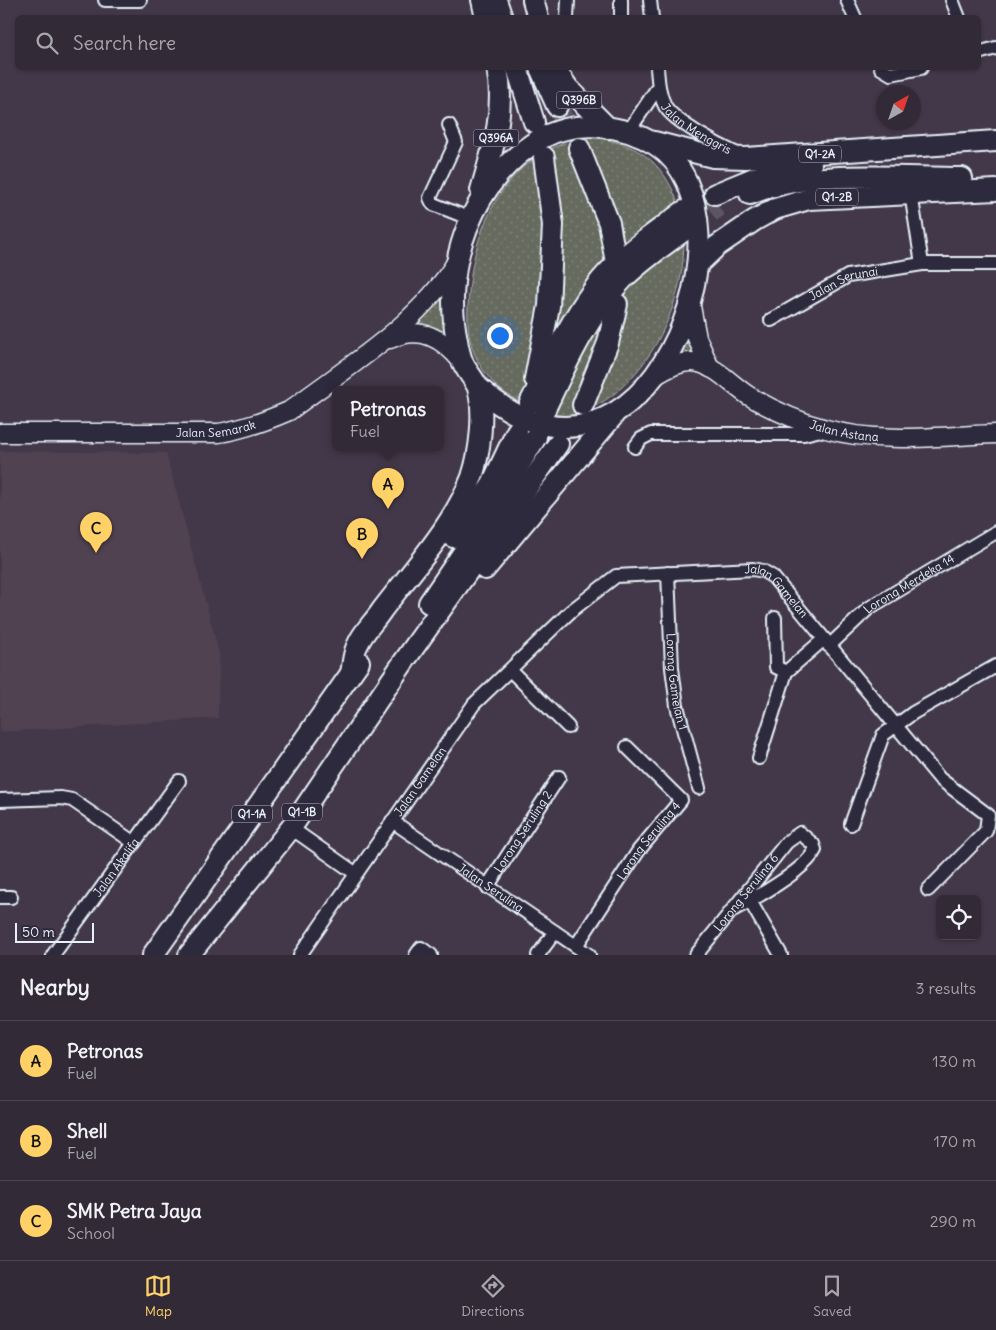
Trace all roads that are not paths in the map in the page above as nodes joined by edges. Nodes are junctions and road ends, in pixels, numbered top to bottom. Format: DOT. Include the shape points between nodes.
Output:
graph roads {
  1 [pos="105,0"];
  2 [pos="140,0"];
  3 [pos="482,0"];
  4 [pos="496,0"];
  5 [pos="518,0"];
  6 [pos="532,0"];
  7 [pos="568,0"];
  8 [pos="621,0"];
  9 [pos="650,0"];
  10 [pos="847,0"];
  11 [pos="952,0"];
  12 [pos="485,15"];
  13 [pos="501,15"];
  14 [pos="522,15"];
  15 [pos="537,15"];
  16 [pos="567,15"];
  17 [pos="621,15"];
  18 [pos="652,15"];
  19 [pos="853,15"];
  20 [pos="958,15"];
  21 [pos="996,48"];
  22 [pos="981,51"];
  23 [pos="497,70"];
  24 [pos="518,70"];
  25 [pos="541,70"];
  26 [pos="555,70"];
  27 [pos="660,70"];
  28 [pos="884,70"];
  29 [pos="911,70"];
  30 [pos="658,87"];
  31 [pos="557,106"];
  32 [pos="534,122"];
  33 [pos="450,126"];
  34 [pos="608,128"];
  35 [pos="636,136"];
  36 [pos="996,141"];
  37 [pos="579,148"];
  38 [pos="996,150"];
  39 [pos="544,157"];
  40 [pos="746,158"];
  41 [pos="996,179"];
  42 [pos="996,190"];
  43 [pos="911,193"];
  44 [pos="473,213"];
  45 [pos="685,220"];
  46 [pos="615,257"];
  47 [pos="458,259"];
  48 [pos="698,264"];
  49 [pos="922,264"];
  50 [pos="996,264"];
  51 [pos="690,301"];
  52 [pos="617,304"];
  53 [pos="771,320"];
  54 [pos="373,347"];
  55 [pos="463,363"];
  56 [pos="710,368"];
  57 [pos="653,377"];
  58 [pos="478,387"];
  59 [pos="583,406"];
  60 [pos="613,416"];
  61 [pos="825,429"];
  62 [pos="0,433"];
  63 [pos="996,434"];
  64 [pos="558,444"];
  65 [pos="636,447"];
  66 [pos="996,532"];
  67 [pos="668,573"];
  68 [pos="775,618"];
  69 [pos="827,642"];
  70 [pos="405,660"];
  71 [pos="996,666"];
  72 [pos="510,670"];
  73 [pos="786,672"];
  74 [pos="351,673"];
  75 [pos="896,726"];
  76 [pos="568,727"];
  77 [pos="627,747"];
  78 [pos="759,758"];
  79 [pos="559,777"];
  80 [pos="179,781"];
  81 [pos="699,788"];
  82 [pos="0,800"];
  83 [pos="392,821"];
  84 [pos="852,824"];
  85 [pos="291,828"];
  86 [pos="133,842"];
  87 [pos="355,873"];
  88 [pos="487,887"];
  89 [pos="928,890"];
  90 [pos="750,902"];
  91 [pos="731,911"];
  92 [pos="555,932"];
  93 [pos="576,946"];
  94 [pos="191,951"];
  95 [pos="53,955"];
  96 [pos="153,955"];
  97 [pos="300,955"];
  98 [pos="416,955"];
  99 [pos="431,955"];
  100 [pos="538,955"];
  101 [pos="590,955"];
  102 [pos="696,955"];
  103 [pos="780,955"];
  1 -- 2 [label="street"];
  3 -- 12 [label="main road"];
  4 -- 13 [label="main road"];
  5 -- 14 [label="main road"];
  6 -- 15 [label="main road"];
  7 -- 16 [label="street"];
  8 -- 17 [label="street"];
  9 -- 18 [label="street"];
  10 -- 19 [label="street"];
  11 -- 20 [label="street"];
  21 -- 22 [label="street"];
  23 -- 44 [label="main road, Q396A" via="501,86 500,118"];
  24 -- 32 [label="main road"];
  25 -- 31 [label="main road"];
  26 -- 34 [label="main road, Q396B" via="568,88"];
  27 -- 30 [label="street, Jalan Menggris"];
  28 -- 29 [label="street" via="891,74"];
  30 -- 35 [label="street, Jalan Menggris"];
  30 -- 40 [label="street, Jalan Menggris" via="666,108 687,125 713,143"];
  33 -- 44 [label="street" via="456,142 430,198 433,204"];
  34 -- 35 [label="main road"];
  34 -- 44 [label="main road" via="580,126 544,137 496,176"];
  35 -- 40 [label="main road, Q1-2A" via="713,157"];
  35 -- 48 [label="main road" via="668,155 692,191 697,217"];
  36 -- 40 [label="main road, Q1-2A"];
  37 -- 46 [label="main road" via="609,223"];
  38 -- 41 [label="main road" via="806,166 754,178 717,201 807,180"];
  39 -- 45 [label="main road" via="553,225 549,306 538,406 565,335 594,288 620,260"];
  42 -- 43 [label="main road, Q1-2B"];
  43 -- 48 [label="main road, Q1-2B" via="809,199 775,209 717,246"];
  43 -- 49 [label="street"];
  44 -- 47 [label="main road"];
  47 -- 54 [label="main road, Jalan Semarak" via="437,290"];
  47 -- 55 [label="main road" via="454,321"];
  48 -- 51 [label="main road"];
  49 -- 50 [label="street, Jalan Serunai"];
  49 -- 53 [label="street, Jalan Serunai" via="848,276"];
  51 -- 56 [label="main road" via="695,333"];
  51 -- 57 [label="main road" via="675,342"];
  52 -- 59 [label="main road" via="608,342"];
  54 -- 55 [label="main road" via="403,333 414,332 446,344"];
  54 -- 62 [label="main road, Jalan Semarak" via="289,411 236,430 219,433"];
  55 -- 58 [label="main road"];
  56 -- 57 [label="main road" via="687,362 667,368"];
  56 -- 61 [label="main road, Jalan Astana" via="766,405"];
  57 -- 60 [label="main road"];
  58 -- 60 [label="main road" via="503,408 539,424 582,426"];
  58 -- 74 [label="main road, Q1-1A" via="480,452 471,478 456,510 357,644"];
  60 -- 70 [label="main road, Q1-1B" via="526,517 449,614"];
  61 -- 63 [label="main road, Jalan Astana" via="845,434 892,436"];
  61 -- 65 [label="street" via="804,434 651,434 641,439"];
  64 -- 70 [label="main road"];
  66 -- 69 [label="street, Lorong Merdeka 14" via="869,608"];
  67 -- 69 [label="street, Jalan Gamelan" via="763,571 773,577"];
  67 -- 72 [label="street, Jalan Gamelan" via="616,576 571,612"];
  67 -- 81 [label="street, Lorong Gamelan 1" via="675,696"];
  68 -- 73 [label="street" via="776,667"];
  69 -- 73 [label="street, Lorong Merdeka 14"];
  69 -- 75 [label="street, Jalan Gamelan"];
  70 -- 85 [label="main road, Q1-1B"];
  71 -- 75 [label="street"];
  72 -- 76 [label="street"];
  72 -- 83 [label="street, Jalan Gamelan" via="474,704"];
  73 -- 78 [label="street"];
  74 -- 94 [label="main road" via="490,488 526,434 490,513"];
  74 -- 96 [label="main road, Q1-1A"];
  75 -- 84 [label="street" via="884,735"];
  75 -- 89 [label="street, Jalan Gamelan" via="940,779 988,815 986,831"];
  77 -- 93 [label="street, Lorong Seruling 4" via="681,800 639,850"];
  79 -- 88 [label="street, Lorong Seruling 2"];
  80 -- 86 [label="street, Jalan Akalifa"];
  82 -- 86 [label="street" via="72,800"];
  83 -- 87 [label="street, Jalan Gamelan"];
  83 -- 88 [label="street, Jalan Seruling"];
  85 -- 87 [label="street"];
  85 -- 94 [label="main road, Q1-1B"];
  86 -- 95 [label="street, Jalan Akalifa"];
  87 -- 97 [label="street, Jalan Gamelan"];
  88 -- 92 [label="street, Jalan Seruling"];
  90 -- 91 [label="street"];
  90 -- 91 [label="street, Lorong Seruling 6" via="803,865 815,850 813,844 800,833 788,842"];
  90 -- 103 [label="street"];
  91 -- 102 [label="street, Lorong Seruling 6"];
  92 -- 93 [label="street, Jalan Seruling"];
  92 -- 100 [label="street"];
  93 -- 101 [label="street, Jalan Seruling"];
  98 -- 99 [label="street" via="421,948"];
}
